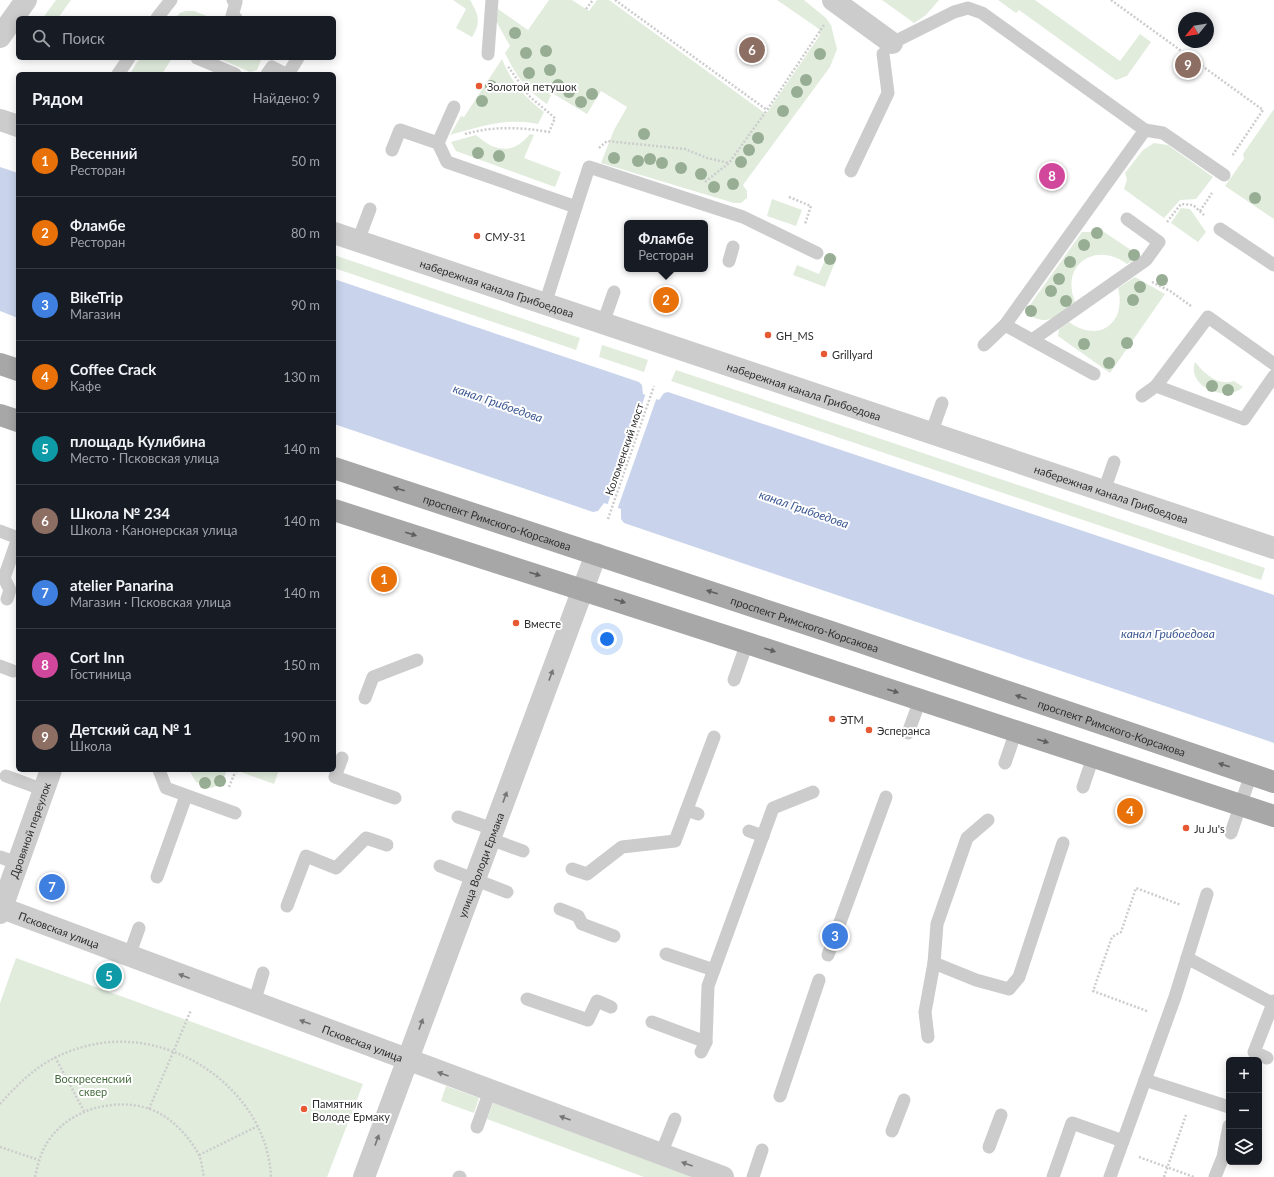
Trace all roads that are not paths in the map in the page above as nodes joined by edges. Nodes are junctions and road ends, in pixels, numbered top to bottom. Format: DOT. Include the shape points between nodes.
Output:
graph roads {
  1 [pos="26,0"];
  2 [pos="171,0"];
  3 [pos="233,0"];
  4 [pos="492,0"];
  5 [pos="833,0"];
  6 [pos="159,16"];
  7 [pos="232,16"];
  8 [pos="0,37"];
  9 [pos="888,49"];
  10 [pos="488,54"];
  11 [pos="128,60"];
  12 [pos="202,60"];
  13 [pos="297,60"];
  14 [pos="119,72"];
  15 [pos="230,72"];
  16 [pos="268,72"];
  17 [pos="283,72"];
  18 [pos="288,72"];
  19 [pos="454,107"];
  20 [pos="0,120"];
  21 [pos="16,125"];
  22 [pos="1145,130"];
  23 [pos="438,143"];
  24 [pos="392,150"];
  25 [pos="851,171"];
  26 [pos="1224,175"];
  27 [pos="576,207"];
  28 [pos="370,209"];
  29 [pos="1127,219"];
  30 [pos="1220,229"];
  31 [pos="336,234"];
  32 [pos="358,241"];
  33 [pos="733,247"];
  34 [pos="817,254"];
  35 [pos="729,261"];
  36 [pos="1274,265"];
  37 [pos="614,292"];
  38 [pos="545,304"];
  39 [pos="603,323"];
  40 [pos="1005,325"];
  41 [pos="1032,340"];
  42 [pos="984,345"];
  43 [pos="0,364"];
  44 [pos="1274,364"];
  45 [pos="16,369"];
  46 [pos="1094,374"];
  47 [pos="1274,376"];
  48 [pos="1156,386"];
  49 [pos="1142,396"];
  50 [pos="942,403"];
  51 [pos="0,415"];
  52 [pos="16,419"];
  53 [pos="932,434"];
  54 [pos="1114,462"];
  55 [pos="336,469"];
  56 [pos="1104,491"];
  57 [pos="336,511"];
  58 [pos="0,531"];
  59 [pos="16,537"];
  60 [pos="16,544"];
  61 [pos="1274,548"];
  62 [pos="596,554"];
  63 [pos="582,589"];
  64 [pos="7,599"];
  65 [pos="748,643"];
  66 [pos="417,660"];
  67 [pos="0,666"];
  68 [pos="14,671"];
  69 [pos="734,680"];
  70 [pos="365,698"];
  71 [pos="920,700"];
  72 [pos="1016,731"];
  73 [pos="908,733"];
  74 [pos="714,737"];
  75 [pos="1093,757"];
  76 [pos="342,758"];
  77 [pos="1006,763"];
  78 [pos="160,772"];
  79 [pos="1251,774"];
  80 [pos="6,776"];
  81 [pos="47,780"];
  82 [pos="1274,782"];
  83 [pos="1083,787"];
  84 [pos="813,792"];
  85 [pos="186,796"];
  86 [pos="886,796"];
  87 [pos="395,798"];
  88 [pos="1241,806"];
  89 [pos="235,813"];
  90 [pos="1274,816"];
  91 [pos="458,817"];
  92 [pos="988,820"];
  93 [pos="749,831"];
  94 [pos="1231,833"];
  95 [pos="492,834"];
  96 [pos="763,836"];
  97 [pos="1063,843"];
  98 [pos="386,845"];
  99 [pos="523,851"];
  100 [pos="9,860"];
  101 [pos="440,866"];
  102 [pos="572,869"];
  103 [pos="157,877"];
  104 [pos="475,879"];
  105 [pos="507,892"];
  106 [pos="1207,894"];
  107 [pos="287,906"];
  108 [pos="560,909"];
  109 [pos="1,911"];
  110 [pos="139,928"];
  111 [pos="614,936"];
  112 [pos="666,954"];
  113 [pos="828,955"];
  114 [pos="129,956"];
  115 [pos="1187,958"];
  116 [pos="934,963"];
  117 [pos="714,970"];
  118 [pos="263,973"];
  119 [pos="819,980"];
  120 [pos="527,999"];
  121 [pos="1273,1002"];
  122 [pos="254,1003"];
  123 [pos="611,1007"];
  124 [pos="652,1022"];
  125 [pos="928,1037"];
  126 [pos="1252,1056"];
  127 [pos="1267,1058"];
  128 [pos="407,1060"];
  129 [pos="1146,1080"];
  130 [pos="490,1091"];
  131 [pos="780,1096"];
  132 [pos="904,1100"];
  133 [pos="1226,1106"];
  134 [pos="1001,1115"];
  135 [pos="675,1119"];
  136 [pos="477,1127"];
  137 [pos="1228,1129"];
  138 [pos="892,1131"];
  139 [pos="1122,1146"];
  140 [pos="989,1147"];
  141 [pos="762,1150"];
  142 [pos="661,1154"];
  143 [pos="364,1177"];
  144 [pos="724,1177"];
  145 [pos="753,1177"];
  146 [pos="1053,1177"];
  147 [pos="1110,1177"];
  148 [pos="1216,1177"];
  1 -- 8 [label="street"];
  2 -- 6 [label="lane"];
  3 -- 7 [label="lane" via="236,2"];
  4 -- 10 [label="lane"];
  5 -- 9 [label="street"];
  9 -- 22 [label="lane" via="954,12 968,8 975,10"];
  9 -- 25 [label="lane" via="888,93"];
  11 -- 14 [label="lane"];
  12 -- 15 [label="lane"];
  13 -- 18 [label="lane"];
  16 -- 17 [label="lane" via="272,67"];
  19 -- 23 [label="lane"];
  20 -- 21 [label="street"];
  22 -- 26 [label="lane" via="1163,133"];
  22 -- 40 [label="lane"];
  23 -- 24 [label="lane" via="400,130"];
  23 -- 27 [label="lane" via="447,162"];
  27 -- 34 [label="lane" via="589,167 648,190 681,197"];
  27 -- 38 [label="lane"];
  28 -- 32 [label="lane"];
  29 -- 41 [label="lane" via="1158,242 1146,260"];
  30 -- 36 [label="lane"];
  31 -- 32 [label="street, набережная канала Грибоедова"];
  32 -- 38 [label="street, набережная канала Грибоедова"];
  33 -- 35 [label="lane"];
  37 -- 39 [label="lane"];
  38 -- 39 [label="street, набережная канала Грибоедова"];
  39 -- 53 [label="street, набережная канала Грибоедова"];
  40 -- 41 [label="lane"];
  40 -- 42 [label="lane"];
  41 -- 46 [label="lane"];
  43 -- 45 [label="main road"];
  44 -- 48 [label="lane" via="1208,317"];
  47 -- 48 [label="lane" via="1244,418"];
  48 -- 49 [label="lane"];
  50 -- 53 [label="lane"];
  51 -- 52 [label="main road"];
  53 -- 56 [label="street, набережная канала Грибоедова"];
  54 -- 56 [label="lane"];
  62 -- 55 [label="main road, проспект Римского-Корсакова, one-way"];
  56 -- 61 [label="street, набережная канала Грибоедова"];
  57 -- 63 [label="main road, one-way"];
  58 -- 59 [label="lane"];
  60 -- 64 [label="lane" via="4,578 10,590"];
  62 -- 63 [label="street, улица Володи Ермака"];
  79 -- 62 [label="main road, проспект Римского-Корсакова, one-way"];
  63 -- 65 [label="main road, one-way"];
  95 -- 63 [label="street, улица Володи Ермака, one-way"];
  65 -- 69 [label="lane"];
  65 -- 71 [label="main road, one-way"];
  66 -- 70 [label="lane" via="373,677"];
  67 -- 68 [label="lane"];
  71 -- 72 [label="main road"];
  71 -- 73 [label="lane"];
  72 -- 75 [label="main road, one-way"];
  72 -- 77 [label="lane"];
  74 -- 102 [label="lane" via="692,812 675,841 622,847 587,874"];
  75 -- 83 [label="lane"];
  75 -- 88 [label="main road"];
  76 -- 87 [label="lane" via="335,777"];
  78 -- 85 [label="lane" via="166,788"];
  79 -- 82 [label="main road, проспект Римского-Корсакова"];
  79 -- 88 [label="lane"];
  80 -- 81 [label="lane"];
  81 -- 100 [label="street, Дровяной переулок"];
  84 -- 96 [label="lane" via="773,808"];
  85 -- 89 [label="lane"];
  85 -- 103 [label="lane"];
  86 -- 113 [label="lane"];
  88 -- 90 [label="main road"];
  88 -- 94 [label="lane"];
  91 -- 95 [label="lane"];
  92 -- 116 [label="lane" via="967,838 937,924"];
  93 -- 96 [label="lane"];
  95 -- 99 [label="lane"];
  95 -- 104 [label="street, улица Володи Ермака"];
  96 -- 117 [label="lane"];
  97 -- 116 [label="lane" via="1019,977 1009,989 976,980"];
  98 -- 107 [label="lane" via="366,838 336,868 306,856"];
  100 -- 109 [label="street, Дровяной переулок"];
  101 -- 104 [label="lane"];
  104 -- 105 [label="lane"];
  128 -- 104 [label="street, улица Володи Ермака, one-way"];
  106 -- 115 [label="lane"];
  108 -- 111 [label="lane" via="578,916 582,924"];
  109 -- 114 [label="street, Псковская улица"];
  110 -- 114 [label="lane"];
  112 -- 117 [label="lane"];
  122 -- 114 [label="street, Псковская улица, one-way"];
  115 -- 121 [label="lane"];
  115 -- 129 [label="lane"];
  116 -- 125 [label="lane" via="925,1012"];
  117 -- 124 [label="lane" via="708,986 704,1047"];
  118 -- 122 [label="lane"];
  119 -- 131 [label="lane"];
  120 -- 123 [label="lane" via="588,1020 597,1001"];
  121 -- 126 [label="lane"];
  128 -- 122 [label="street, Псковская улица, one-way"];
  126 -- 127 [label="lane"];
  130 -- 128 [label="street, Псковская улица, one-way"];
  143 -- 128 [label="street, улица Володи Ермака, one-way"];
  129 -- 133 [label="lane"];
  129 -- 139 [label="lane"];
  130 -- 136 [label="lane"];
  142 -- 130 [label="street, Псковская улица, one-way"];
  132 -- 138 [label="lane"];
  134 -- 140 [label="lane"];
  135 -- 142 [label="lane"];
  137 -- 148 [label="lane"];
  139 -- 146 [label="lane" via="1072,1122"];
  139 -- 147 [label="lane"];
  141 -- 145 [label="lane"];
  144 -- 142 [label="street, Псковская улица, one-way"];
}
